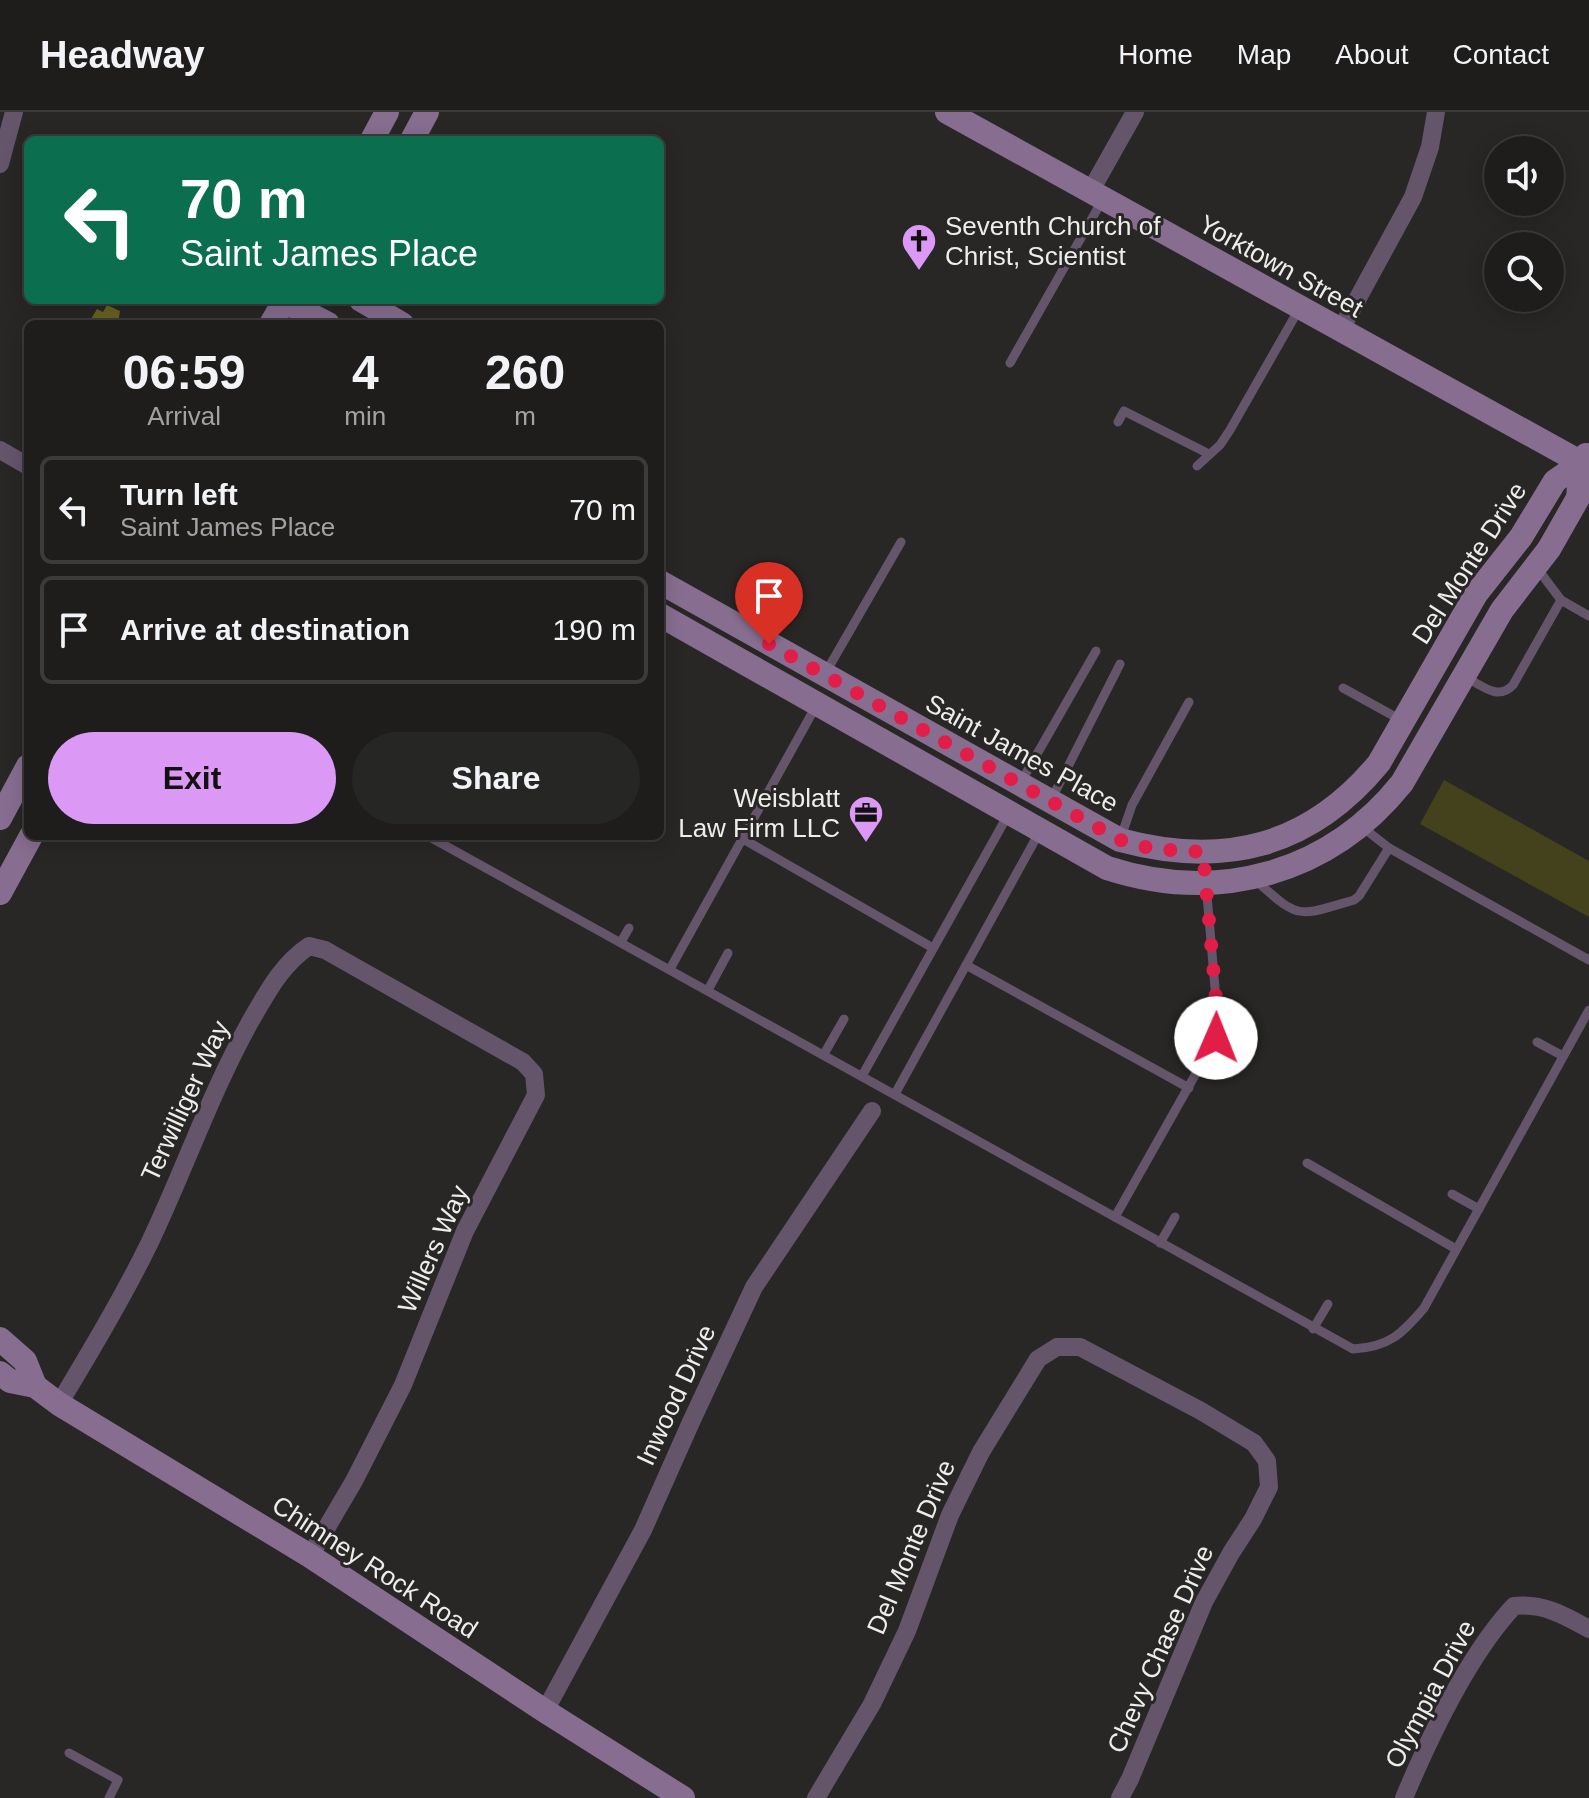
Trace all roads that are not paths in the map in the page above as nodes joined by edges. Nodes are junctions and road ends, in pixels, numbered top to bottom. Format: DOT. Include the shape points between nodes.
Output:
graph roads {
  1 [pos="14,112"];
  2 [pos="387,112"];
  3 [pos="427,112"];
  4 [pos="947,112"];
  5 [pos="1135,112"];
  6 [pos="1436,112"];
  7 [pos="374,136"];
  8 [pos="414,136"];
  9 [pos="0,164"];
  10 [pos="1096,195"];
  11 [pos="293,304"];
  12 [pos="368,304"];
  13 [pos="1299,308"];
  14 [pos="319,316"];
  15 [pos="395,320"];
  16 [pos="1340,331"];
  17 [pos="1010,363"];
  18 [pos="1118,422"];
  19 [pos="0,450"];
  20 [pos="1207,453"];
  21 [pos="1586,460"];
  22 [pos="24,464"];
  23 [pos="1197,466"];
  24 [pos="901,542"];
  25 [pos="1536,565"];
  26 [pos="664,584"];
  27 [pos="1561,600"];
  28 [pos="1589,616"];
  29 [pos="664,617"];
  30 [pos="1096,651"];
  31 [pos="1120,664"];
  32 [pos="824,675"];
  33 [pos="1464,676"];
  34 [pos="1343,688"];
  35 [pos="1189,702"];
  36 [pos="817,704"];
  37 [pos="1409,713"];
  38 [pos="1440,718"];
  39 [pos="24,773"];
  40 [pos="1019,785"];
  41 [pos="1050,802"];
  42 [pos="1334,809"];
  43 [pos="1009,813"];
  44 [pos="0,818"];
  45 [pos="1361,826"];
  46 [pos="1040,831"];
  47 [pos="743,839"];
  48 [pos="29,840"];
  49 [pos="435,840"];
  50 [pos="1120,840"];
  51 [pos="1389,848"];
  52 [pos="1203,852"];
  53 [pos="1251,877"];
  54 [pos="1206,882"];
  55 [pos="0,893"];
  56 [pos="629,928"];
  57 [pos="621,942"];
  58 [pos="933,948"];
  59 [pos="728,953"];
  60 [pos="1589,960"];
  61 [pos="966,965"];
  62 [pos="670,969"];
  63 [pos="708,990"];
  64 [pos="427,1006"];
  65 [pos="1589,1010"];
  66 [pos="844,1019"];
  67 [pos="1537,1042"];
  68 [pos="824,1054"];
  69 [pos="1563,1056"];
  70 [pos="862,1076"];
  71 [pos="1189,1088"];
  72 [pos="895,1094"];
  73 [pos="872,1111"];
  74 [pos="1307,1163"];
  75 [pos="1452,1194"];
  76 [pos="1479,1209"];
  77 [pos="1115,1217"];
  78 [pos="1175,1217"];
  79 [pos="1160,1243"];
  80 [pos="1456,1249"];
  81 [pos="1328,1304"];
  82 [pos="1313,1329"];
  83 [pos="0,1339"];
  84 [pos="0,1373"];
  85 [pos="35,1386"];
  86 [pos="1165,1392"];
  87 [pos="59,1404"];
  88 [pos="310,1556"];
  89 [pos="1589,1629"];
  90 [pos="545,1711"];
  91 [pos="69,1753"];
  92 [pos="109,1798"];
  93 [pos="683,1798"];
  94 [pos="816,1798"];
  95 [pos="1120,1798"];
  96 [pos="1404,1798"];
  1 -- 9 [label="street"];
  2 -- 7 [label="street"];
  3 -- 8 [label="street"];
  4 -- 10 [label="street, Yorktown Street"];
  5 -- 10 [label="street"];
  6 -- 16 [label="street" via="1413,197"];
  10 -- 13 [label="street, Yorktown Street"];
  10 -- 17 [label="lane"];
  11 -- 14 [label="street"];
  12 -- 15 [label="street"];
  13 -- 16 [label="street, Yorktown Street"];
  13 -- 20 [label="lane" via="1230,430"];
  16 -- 21 [label="street, Yorktown Street"];
  18 -- 20 [label="lane" via="1124,411"];
  19 -- 22 [label="street"];
  20 -- 23 [label="lane"];
  21 -- 25 [label="street, Del Monte Drive" via="1578,498"];
  21 -- 37 [label="street, Del Monte Drive" via="1555,481 1521,537 1476,594"];
  24 -- 32 [label="lane"];
  25 -- 27 [label="lane"];
  25 -- 33 [label="street, Del Monte Drive" via="1502,610"];
  26 -- 32 [label="street, Saint James Place"];
  27 -- 28 [label="lane"];
  27 -- 33 [label="lane" via="1505,693"];
  29 -- 36 [label="street"];
  30 -- 40 [label="lane"];
  31 -- 41 [label="lane"];
  32 -- 36 [label="street"];
  32 -- 40 [label="street, Saint James Place"];
  33 -- 38 [label="street, Del Monte Drive"];
  34 -- 37 [label="lane"];
  35 -- 50 [label="lane" via="1132,805"];
  36 -- 43 [label="street"];
  36 -- 47 [label="lane"];
  37 -- 38 [label="street"];
  37 -- 42 [label="street, Del Monte Drive" via="1379,763"];
  38 -- 45 [label="street, Del Monte Drive" via="1402,783"];
  39 -- 44 [label="street"];
  40 -- 41 [label="street, Saint James Place"];
  41 -- 50 [label="street, Saint James Place"];
  42 -- 52 [label="street, Saint James Place" via="1278,839"];
  43 -- 46 [label="street"];
  43 -- 58 [label="lane"];
  45 -- 51 [label="lane"];
  45 -- 53 [label="street" via="1327,850"];
  46 -- 54 [label="street" via="1136,878"];
  46 -- 61 [label="lane"];
  47 -- 58 [label="lane"];
  47 -- 62 [label="lane"];
  48 -- 55 [label="street"];
  49 -- 57 [label="lane"];
  50 -- 52 [label="street, Saint James Place" via="1153,849"];
  51 -- 53 [label="lane" via="1359,896 1309,913 1288,908"];
  51 -- 60 [label="lane"];
  52 -- 54 [label="street"];
  53 -- 54 [label="street"];
  54 -- 71 [label="lane" via="1218,1022 1216,1038"];
  56 -- 57 [label="lane"];
  57 -- 62 [label="lane"];
  58 -- 70 [label="lane"];
  59 -- 63 [label="lane"];
  61 -- 71 [label="lane"];
  61 -- 72 [label="lane"];
  62 -- 63 [label="lane"];
  63 -- 68 [label="lane"];
  64 -- 87 [label="street, Terwilliger Way" via="325,950 309,946 292,958 231,1056 145,1253"];
  64 -- 88 [label="street, Willers Way" via="523,1062 534,1074 536,1095 465,1231 403,1385"];
  65 -- 69 [label="lane"];
  66 -- 68 [label="lane"];
  67 -- 69 [label="lane"];
  68 -- 70 [label="lane"];
  69 -- 76 [label="lane"];
  70 -- 72 [label="lane"];
  71 -- 77 [label="lane"];
  72 -- 77 [label="lane"];
  73 -- 90 [label="street, Inwood Drive" via="754,1287 643,1530"];
  74 -- 80 [label="lane"];
  75 -- 76 [label="lane"];
  76 -- 80 [label="lane"];
  77 -- 79 [label="lane"];
  78 -- 79 [label="lane"];
  79 -- 82 [label="lane"];
  80 -- 82 [label="lane" via="1424,1308 1392,1339 1353,1349"];
  81 -- 82 [label="lane"];
  83 -- 85 [label="street, Chimney Rock Road" via="25,1361"];
  84 -- 85 [label="street, Chimney Rock Road" via="10,1381"];
  85 -- 87 [label="street, Chimney Rock Road"];
  86 -- 94 [label="street, Del Monte Drive" via="1080,1347 1057,1347 1038,1359 981,1452 878,1692"];
  86 -- 95 [label="street, Chevy Chase Drive" via="1254,1443 1267,1461 1269,1487 1204,1602"];
  87 -- 88 [label="street, Chimney Rock Road"];
  88 -- 90 [label="street, Chimney Rock Road"];
  89 -- 96 [label="street, Olympia Drive" via="1532,1604 1514,1606 1491,1630"];
  90 -- 93 [label="street, Chimney Rock Road"];
  91 -- 92 [label="lane" via="118,1780"];
}
